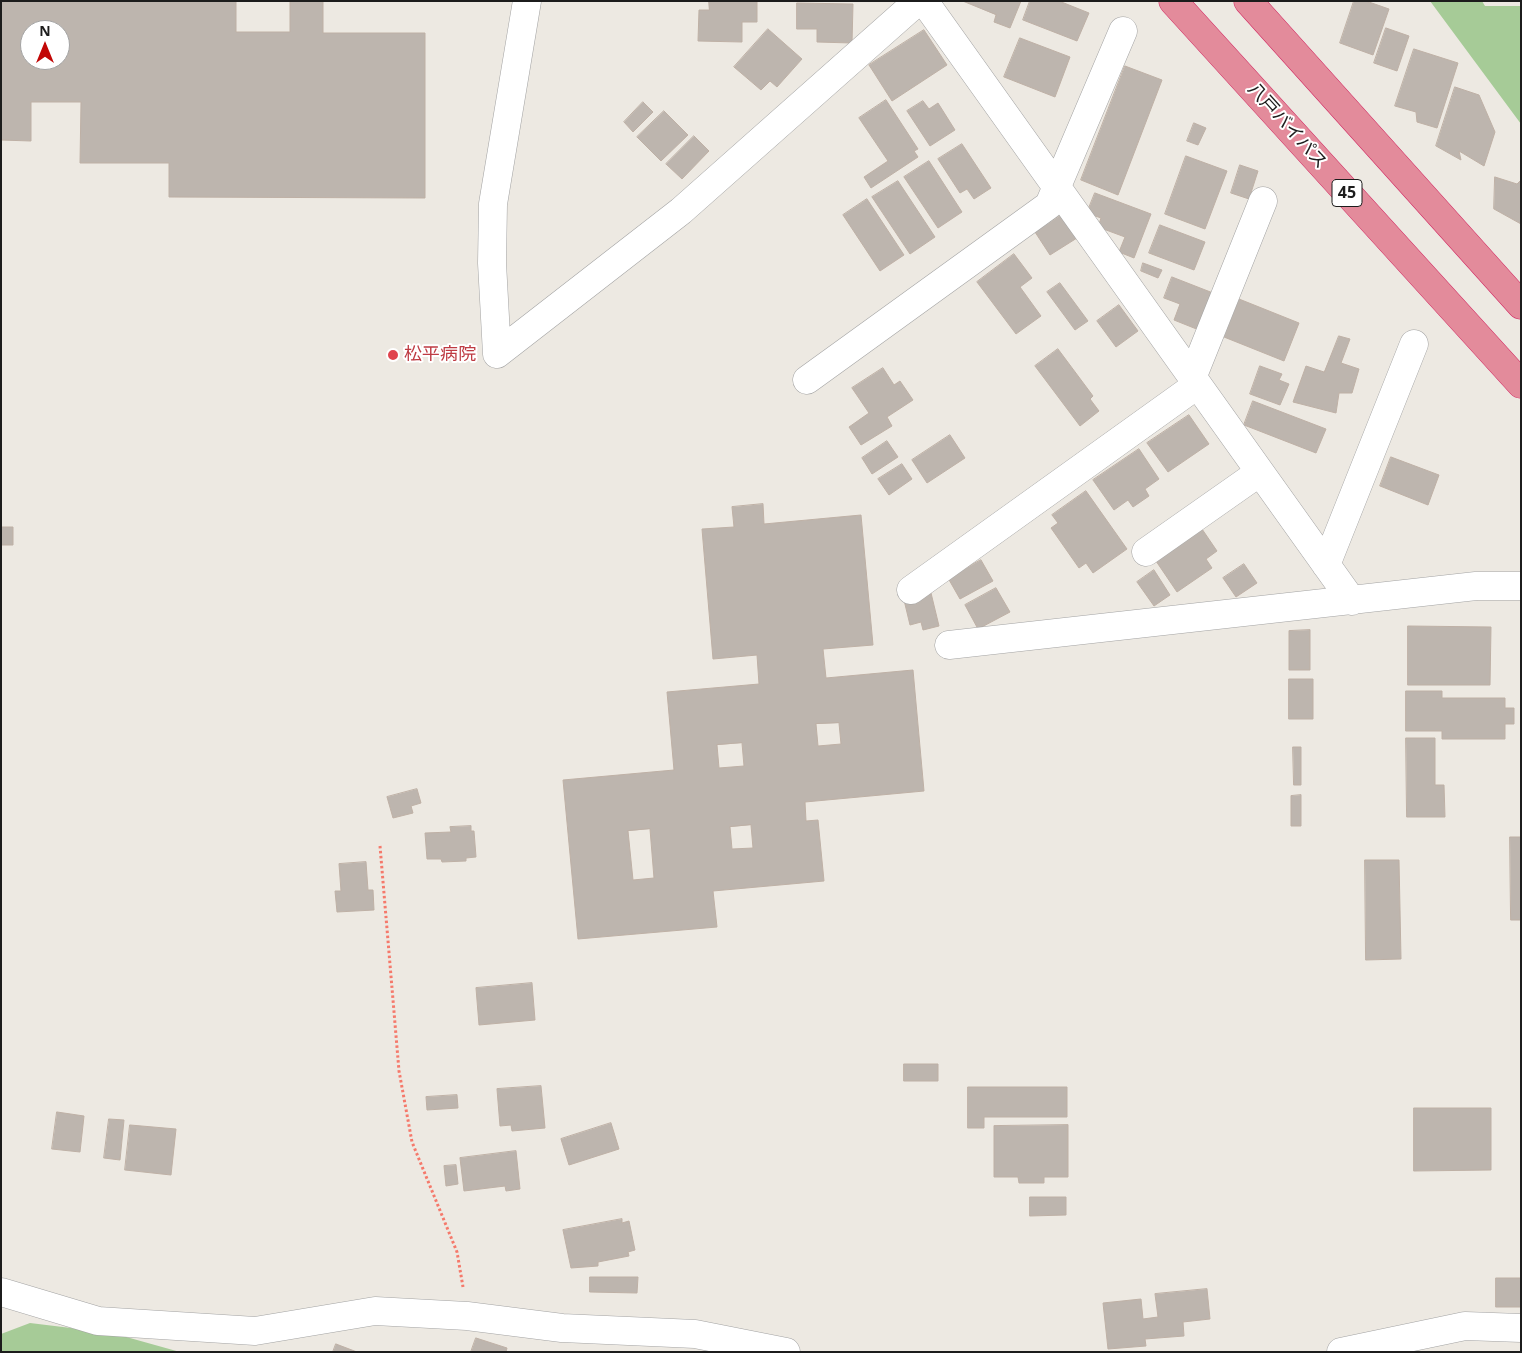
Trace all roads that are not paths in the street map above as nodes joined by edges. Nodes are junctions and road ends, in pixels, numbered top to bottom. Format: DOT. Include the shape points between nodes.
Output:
graph roads {
  1 [pos="527,1"];
  2 [pos="918,1"];
  3 [pos="924,1"];
  4 [pos="1173,1"];
  5 [pos="1248,1"];
  6 [pos="1123,31"];
  7 [pos="1056,188"];
  8 [pos="1263,201"];
  9 [pos="1521,305"];
  10 [pos="1414,344"];
  11 [pos="808,380"];
  12 [pos="1194,381"];
  13 [pos="1521,384"];
  14 [pos="1260,472"];
  15 [pos="1146,552"];
  16 [pos="1326,564"];
  17 [pos="1521,586"];
  18 [pos="911,590"];
  19 [pos="1352,601"];
  20 [pos="949,645"];
  21 [pos="1,1292"];
  22 [pos="1521,1328"];
  23 [pos="786,1352"];
  24 [pos="1341,1352"];
  1 -- 2 [label="street" via="493,204 492,263 497,354 681,210"];
  3 -- 7 [label="street"];
  4 -- 13 [label="highway, 八戸バイパス / 45"];
  5 -- 9 [label="highway"];
  6 -- 7 [label="street"];
  7 -- 11 [label="street" via="1049,205"];
  7 -- 12 [label="street"];
  8 -- 12 [label="street"];
  10 -- 16 [label="street"];
  12 -- 14 [label="street"];
  12 -- 18 [label="street"];
  14 -- 15 [label="street"];
  14 -- 16 [label="street"];
  16 -- 19 [label="street"];
  17 -- 19 [label="street" via="1476,586"];
  19 -- 20 [label="street"];
  21 -- 23 [label="street" via="98,1321 255,1331 375,1311 467,1316 562,1328 694,1334"];
  22 -- 24 [label="street" via="1465,1326"];
}
